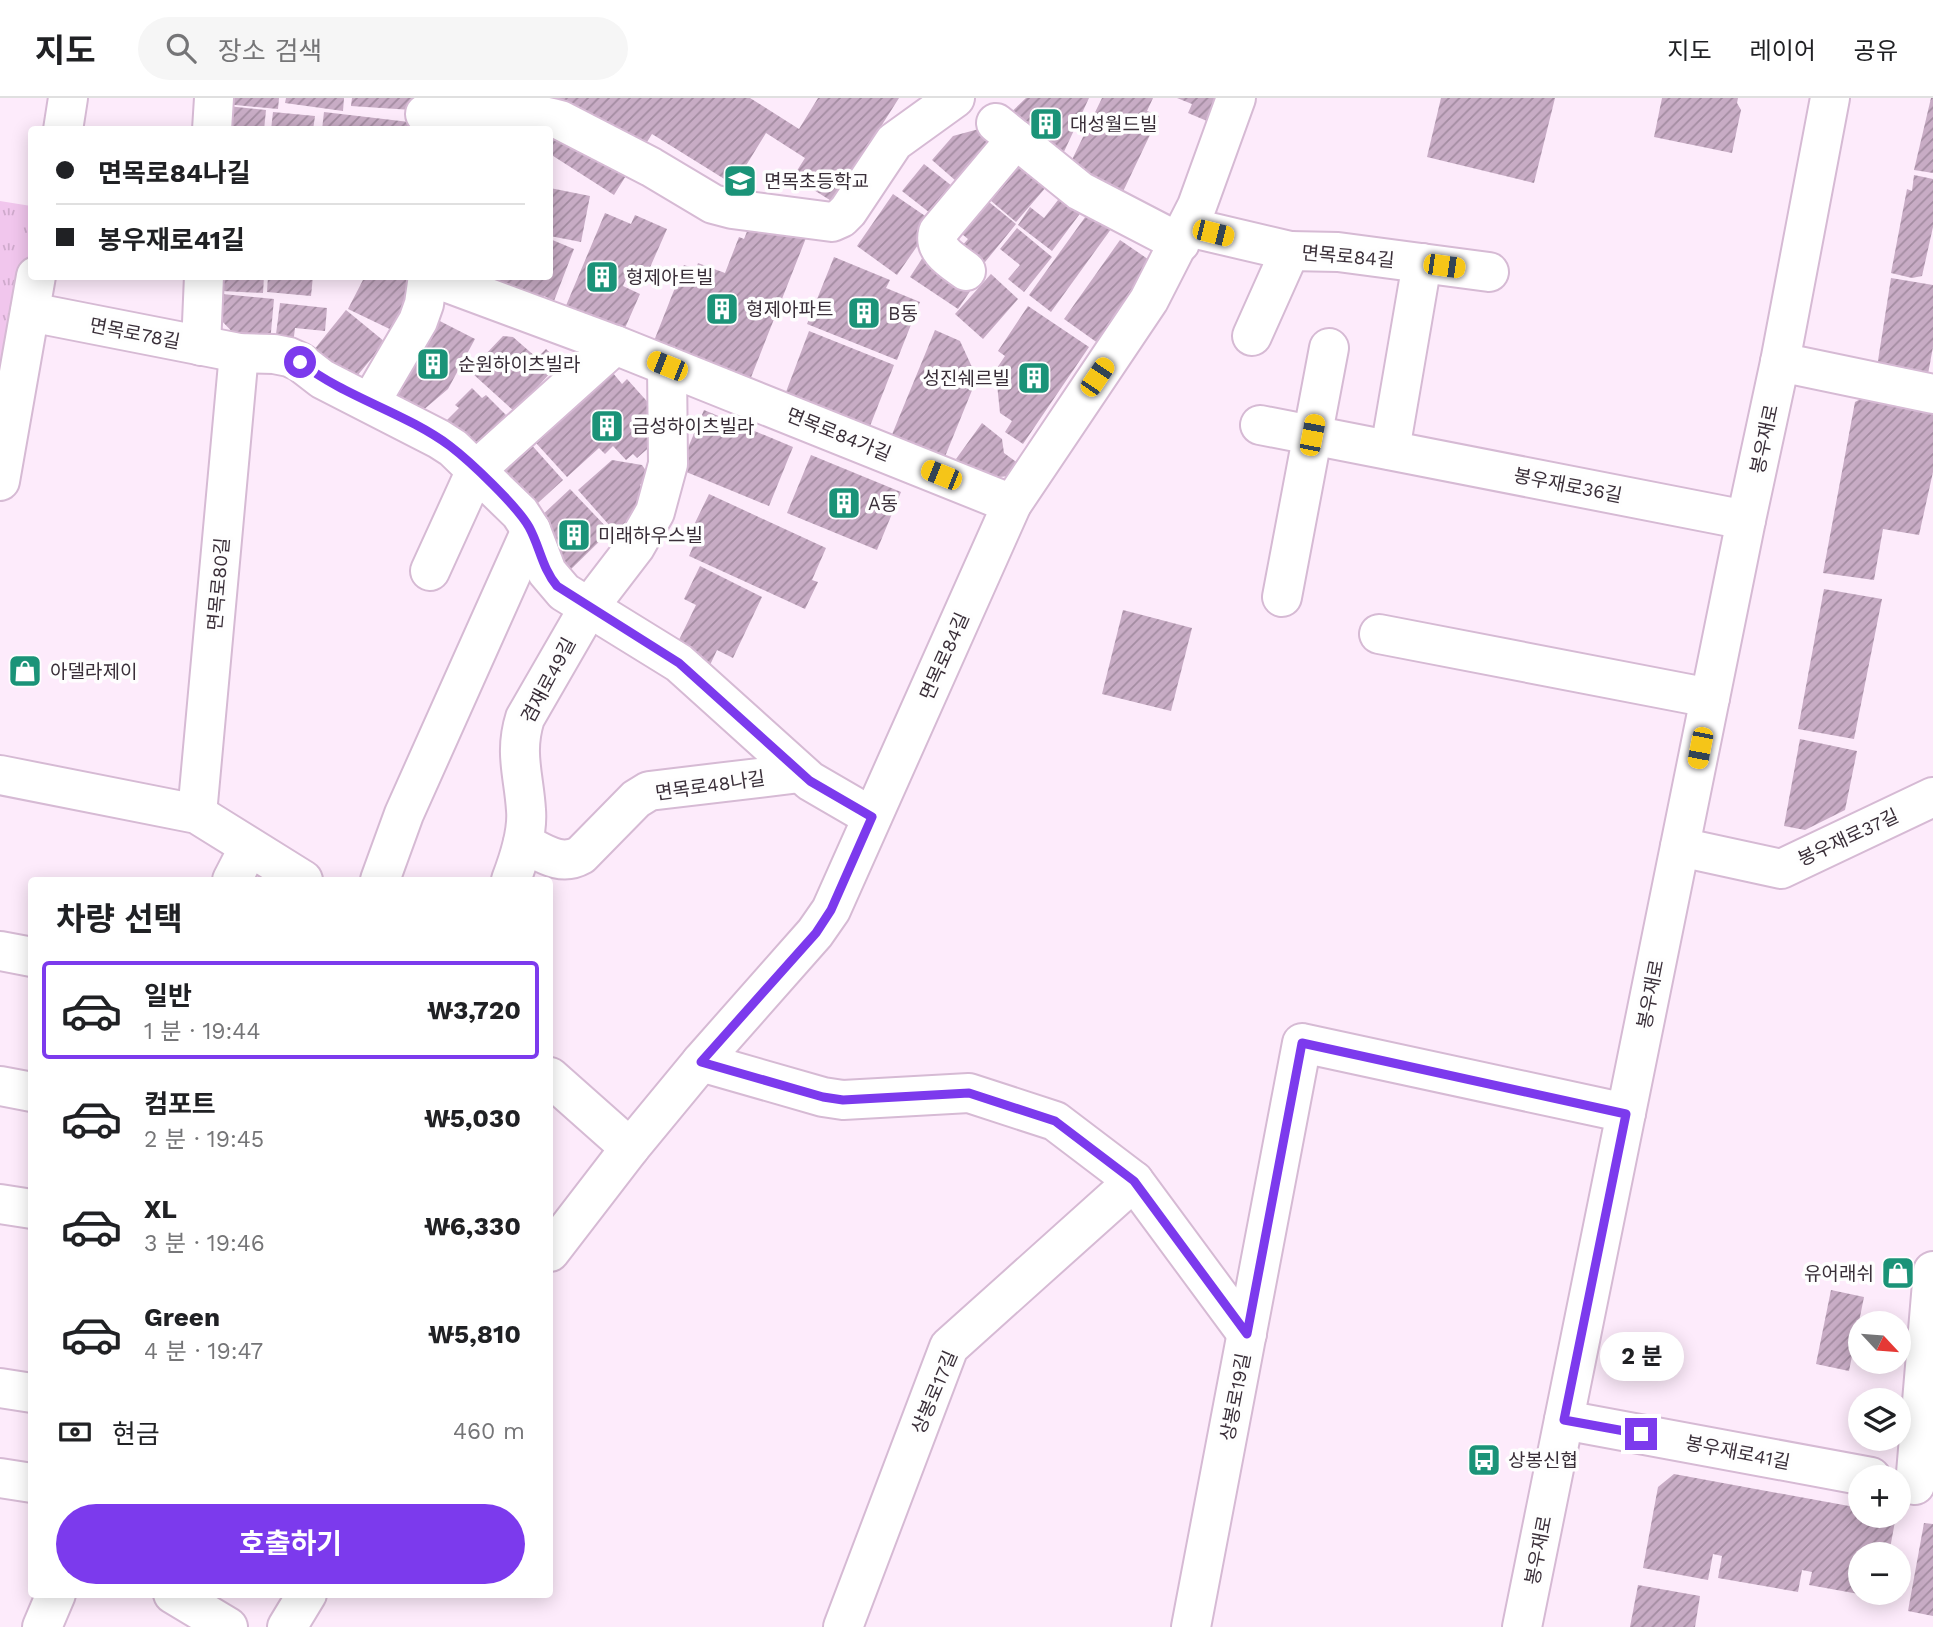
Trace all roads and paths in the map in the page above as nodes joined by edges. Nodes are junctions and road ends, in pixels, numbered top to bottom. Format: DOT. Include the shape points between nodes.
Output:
graph roads {
  1 [pos="68,98"];
  2 [pos="214,98"];
  3 [pos="955,98"];
  4 [pos="1236,98"];
  5 [pos="1830,98"];
  6 [pos="425,114"];
  7 [pos="64,126"];
  8 [pos="212,126"];
  9 [pos="1184,235"];
  10 [pos="1290,251"];
  11 [pos="1422,263"];
  12 [pos="966,271"];
  13 [pos="1489,272"];
  14 [pos="204,280"];
  15 [pos="428,280"];
  16 [pos="440,280"];
  17 [pos="33,294"];
  18 [pos="1252,336"];
  19 [pos="615,345"];
  20 [pos="201,346"];
  21 [pos="1329,348"];
  22 [pos="239,353"];
  23 [pos="1780,362"];
  24 [pos="667,366"];
  25 [pos="1933,394"];
  26 [pos="370,403"];
  27 [pos="1260,425"];
  28 [pos="1312,435"];
  29 [pos="1390,450"];
  30 [pos="476,470"];
  31 [pos="0,481"];
  32 [pos="1012,504"];
  33 [pos="1746,520"];
  34 [pos="531,530"];
  35 [pos="430,571"];
  36 [pos="1282,597"];
  37 [pos="589,607"];
  38 [pos="1379,634"];
  39 [pos="1710,698"];
  40 [pos="800,773"];
  41 [pos="0,775"];
  42 [pos="1933,797"];
  43 [pos="197,814"];
  44 [pos="872,817"];
  45 [pos="523,843"];
  46 [pos="249,847"];
  47 [pos="1680,847"];
  48 [pos="234,877"];
  49 [pos="298,877"];
  50 [pos="381,877"];
  51 [pos="512,877"];
  52 [pos="0,951"];
  53 [pos="28,956"];
  54 [pos="701,1062"];
  55 [pos="553,1080"];
  56 [pos="0,1086"];
  57 [pos="28,1091"];
  58 [pos="1626,1114"];
  59 [pos="630,1148"];
  60 [pos="1134,1181"];
  61 [pos="0,1204"];
  62 [pos="28,1208"];
  63 [pos="553,1248"];
  64 [pos="1933,1271"];
  65 [pos="1247,1334"];
  66 [pos="0,1388"];
  67 [pos="28,1392"];
  68 [pos="1564,1420"];
  69 [pos="1848,1473"];
  70 [pos="0,1478"];
  71 [pos="28,1482"];
  72 [pos="1916,1485"];
  73 [pos="54,1598"];
  74 [pos="180,1598"];
  75 [pos="305,1598"];
  76 [pos="42,1627"];
  77 [pos="228,1627"];
  78 [pos="287,1627"];
  79 [pos="843,1627"];
  80 [pos="1191,1627"];
  81 [pos="1522,1627"];
  1 -- 7 [label="street"];
  2 -- 8 [label="street"];
  3 -- 6 [label="street" via="894,142 848,211 832,222 713,204 549,117"];
  4 -- 9 [label="street, 면목로84길"];
  5 -- 23 [label="street, 봉우재로"];
  9 -- 10 [label="street, 면목로84길"];
  9 -- 12 [label="street, 면목로84길" via="1080,191 1006,131 936,237 940,250"];
  9 -- 32 [label="street, 면목로84길" via="1132,328"];
  10 -- 11 [label="street, 면목로84길"];
  10 -- 18 [label="street, 면목로84길"];
  11 -- 13 [label="street, 면목로84길"];
  11 -- 29 [label="street"];
  14 -- 20 [label="street"];
  15 -- 26 [label="street" via="418,321"];
  16 -- 19 [label="street, 면목로84가길"];
  17 -- 20 [label="street, 면목로78길"];
  17 -- 31 [label="street, 면목로78길"];
  19 -- 24 [label="street, 면목로84가길"];
  19 -- 30 [label="street"];
  20 -- 22 [label="street, 면목로78길"];
  21 -- 28 [label="street"];
  22 -- 26 [label="street, 면목로78길" via="289,357"];
  22 -- 43 [label="street, 면목로80길"];
  23 -- 25 [label="street"];
  23 -- 33 [label="street, 봉우재로"];
  24 -- 32 [label="street, 면목로84가길"];
  24 -- 37 [label="street" via="668,464 655,512 635,547"];
  26 -- 30 [label="street, 면목로78길" via="439,439"];
  27 -- 28 [label="street, 봉우재로36길"];
  28 -- 29 [label="street, 봉우재로36길"];
  28 -- 36 [label="street"];
  29 -- 33 [label="street, 봉우재로36길"];
  30 -- 34 [label="street, 면목로78길"];
  30 -- 35 [label="street"];
  32 -- 44 [label="street, 면목로84길"];
  33 -- 39 [label="street, 봉우재로"];
  34 -- 37 [label="street, 면목로78길" via="551,579"];
  34 -- 50 [label="street" via="404,814"];
  37 -- 40 [label="street, 면목로78길" via="687,669"];
  37 -- 45 [label="street, 겸재로49길" via="521,731 519,761 527,811"];
  38 -- 39 [label="street"];
  39 -- 47 [label="street, 봉우재로"];
  40 -- 44 [label="street, 면목로78길"];
  40 -- 45 [label="street, 면목로48나길" via="649,791 571,861 561,861"];
  41 -- 43 [label="street"];
  42 -- 47 [label="street, 봉우재로37길" via="1781,869"];
  43 -- 46 [label="street"];
  44 -- 54 [label="street, 면목로84길" via="831,910 816,933"];
  45 -- 51 [label="street, 겸재로49길"];
  46 -- 48 [label="street"];
  46 -- 49 [label="street"];
  47 -- 58 [label="street, 봉우재로"];
  52 -- 53 [label="street"];
  54 -- 59 [label="street, 면목로84길"];
  54 -- 60 [label="street" via="843,1100 969,1093 1055,1121"];
  55 -- 59 [label="street"];
  56 -- 57 [label="street"];
  58 -- 65 [label="street, 상봉로19길" via="1302,1043"];
  58 -- 68 [label="street, 봉우재로"];
  59 -- 63 [label="street, 면목로84길"];
  60 -- 65 [label="street"];
  60 -- 79 [label="street, 상봉로17길" via="949,1348"];
  61 -- 62 [label="street"];
  64 -- 72 [label="street"];
  65 -- 80 [label="street, 상봉로19길"];
  66 -- 67 [label="street"];
  68 -- 69 [label="street, 봉우재로41길"];
  68 -- 81 [label="street, 봉우재로"];
  70 -- 71 [label="street"];
  73 -- 76 [label="street"];
  74 -- 77 [label="street"];
  75 -- 78 [label="street"];
}
